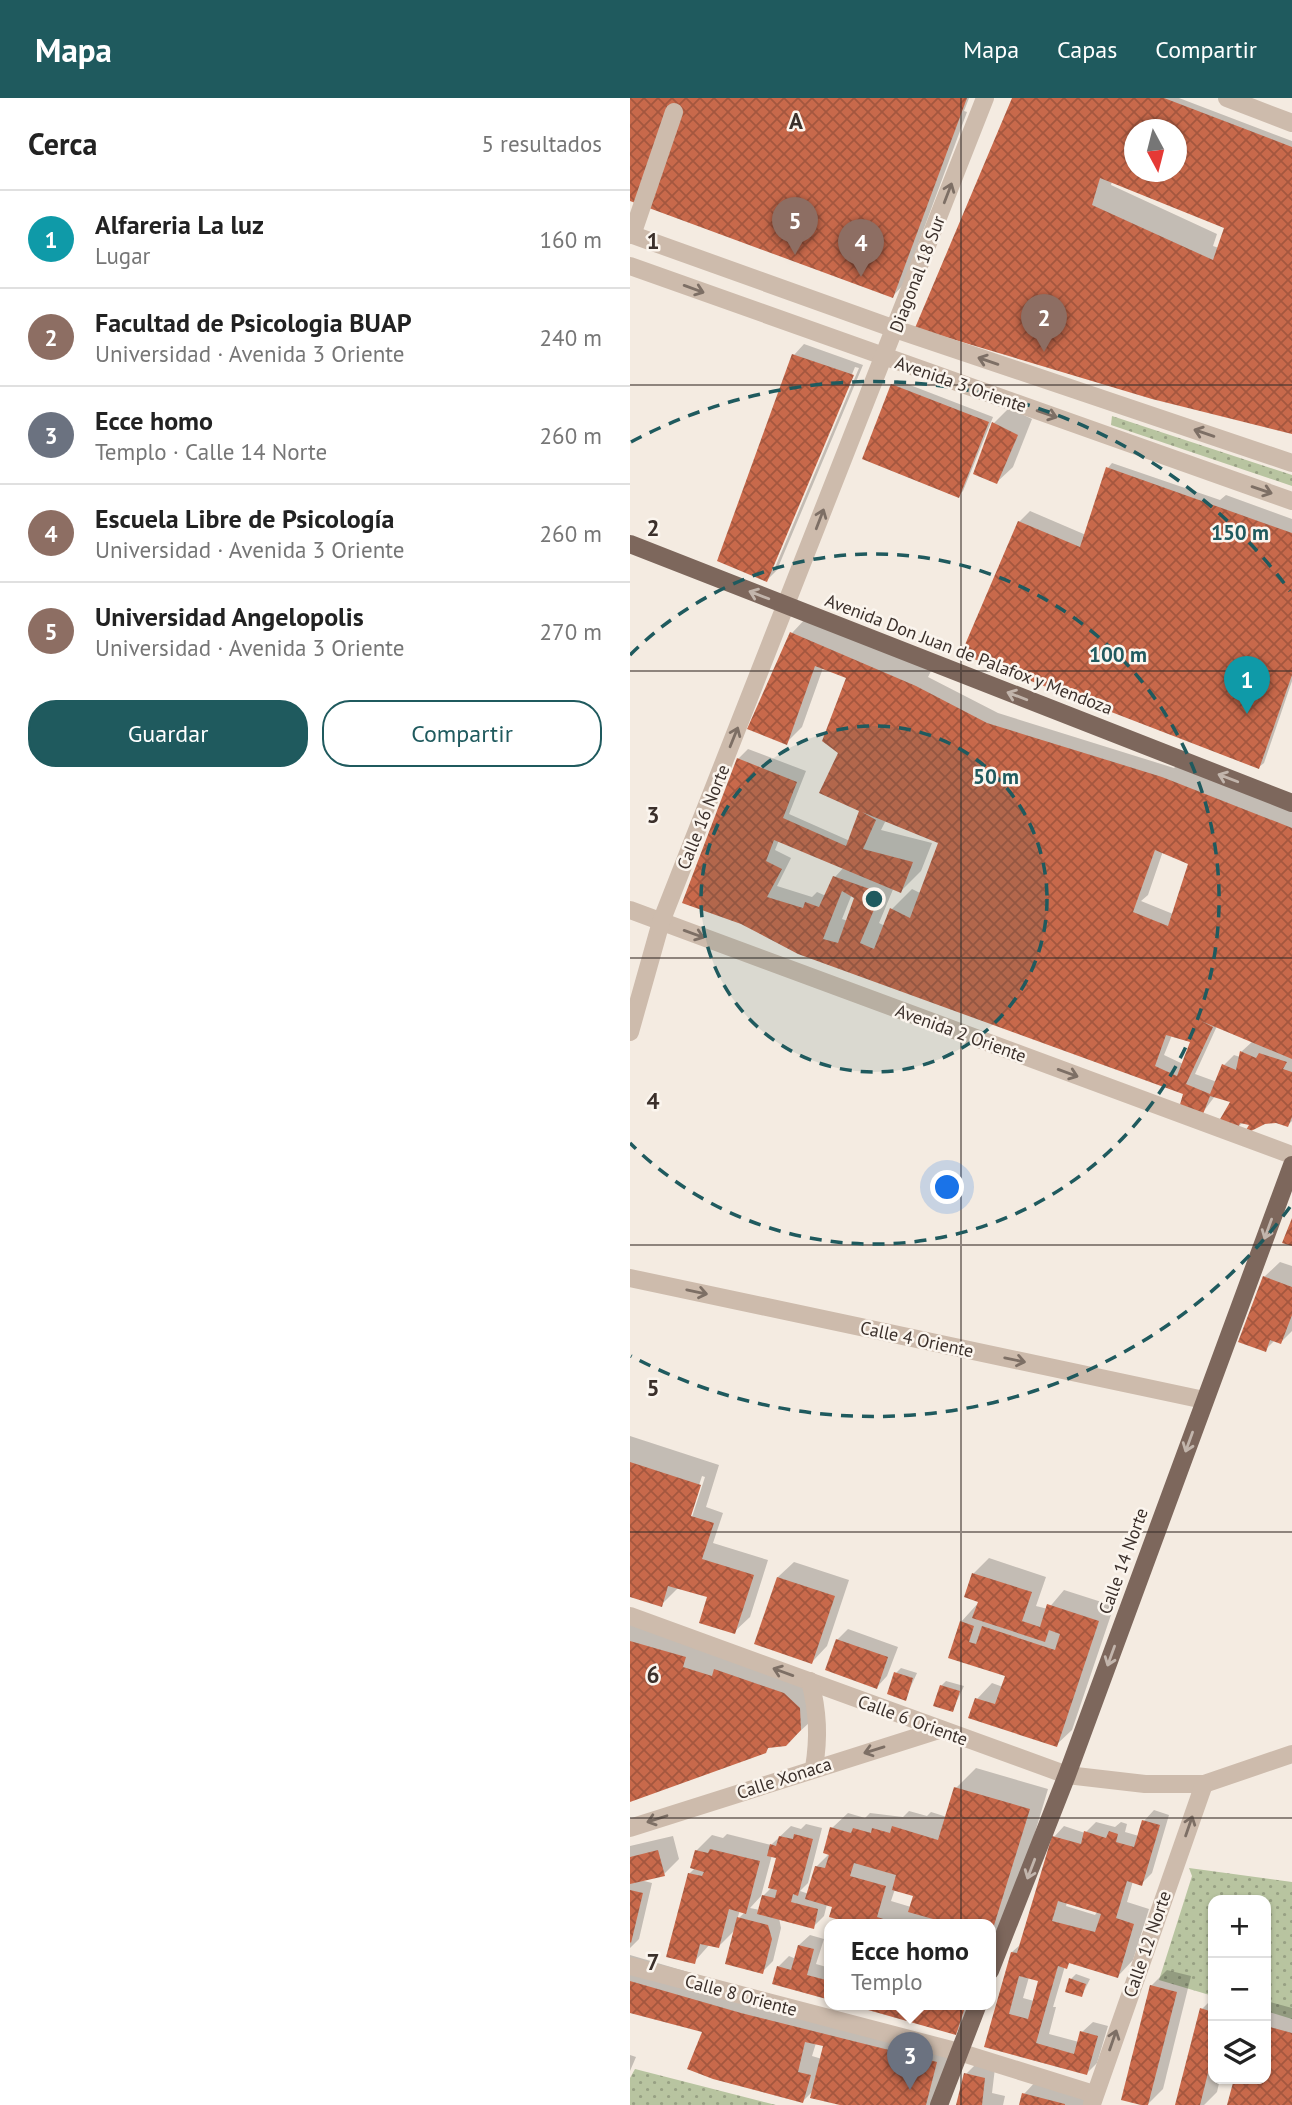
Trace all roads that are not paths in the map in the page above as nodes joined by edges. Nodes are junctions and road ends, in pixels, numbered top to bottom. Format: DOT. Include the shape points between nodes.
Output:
graph roads {
  1 [pos="985,98"];
  2 [pos="1227,98"];
  3 [pos="674,112"];
  4 [pos="1292,122"];
  5 [pos="631,234"];
  6 [pos="630,266"];
  7 [pos="895,330"];
  8 [pos="884,357"];
  9 [pos="1292,463"];
  10 [pos="1292,501"];
  11 [pos="630,544"];
  12 [pos="786,606"];
  13 [pos="1292,803"];
  14 [pos="630,910"];
  15 [pos="661,922"];
  16 [pos="630,1032"];
  17 [pos="1292,1155"];
  18 [pos="1292,1165"];
  19 [pos="630,1278"];
  20 [pos="1204,1400"];
  21 [pos="630,1616"];
  22 [pos="810,1681"];
  23 [pos="939,1730"];
  24 [pos="1292,1754"];
  25 [pos="814,1768"];
  26 [pos="1067,1776"];
  27 [pos="1204,1784"];
  28 [pos="630,1828"];
  29 [pos="996,1956"];
  30 [pos="630,1966"];
  31 [pos="976,2010"];
  32 [pos="959,2052"];
  33 [pos="1093,2100"];
  34 [pos="939,2105"];
  7 -- 1 [label="street, Diagonal 18 Sur, one-way"];
  2 -- 4 [label="street"];
  3 -- 5 [label="street"];
  5 -- 7 [label="street, Avenida 3 Oriente"];
  6 -- 8 [label="street, Avenida 3 Oriente, one-way"];
  7 -- 8 [label="street, Diagonal 18 Sur"];
  9 -- 7 [label="street, Avenida 3 Oriente, one-way"];
  8 -- 10 [label="street, Avenida 3 Oriente, one-way"];
  12 -- 8 [label="street, Diagonal 18 Sur, one-way"];
  12 -- 11 [label="main road, Avenida Don Juan de Palafox y Mendoza, one-way"];
  13 -- 12 [label="main road, Avenida Don Juan de Palafox y Mendoza, one-way"];
  15 -- 12 [label="street, Calle 16 Norte, one-way"];
  14 -- 15 [label="street, Avenida 2 Oriente"];
  15 -- 16 [label="street, Calle 16 Norte"];
  15 -- 17 [label="street, Avenida 2 Oriente, one-way"];
  18 -- 20 [label="main road, Calle 14 Norte, one-way"];
  19 -- 20 [label="street, Calle 4 Oriente, one-way"];
  20 -- 26 [label="main road, Calle 14 Norte, one-way"];
  22 -- 21 [label="street, Calle 6 Oriente, one-way"];
  22 -- 23 [label="street, Calle 6 Oriente"];
  22 -- 25 [label="street" via="818,1712"];
  23 -- 25 [label="street, Calle Xonaca, one-way"];
  23 -- 26 [label="street, Calle 6 Oriente"];
  24 -- 27 [label="street"];
  25 -- 28 [label="street, Calle Xonaca, one-way"];
  26 -- 27 [label="street, Calle 6 Oriente"];
  26 -- 29 [label="main road, Calle 14 Norte, one-way"];
  33 -- 27 [label="street, Calle 12 Norte, one-way"];
  30 -- 32 [label="street, Calle 8 Oriente"];
  31 -- 32 [label="main road"];
  32 -- 33 [label="street, Calle 8 Oriente"];
  32 -- 34 [label="main road"];
}
